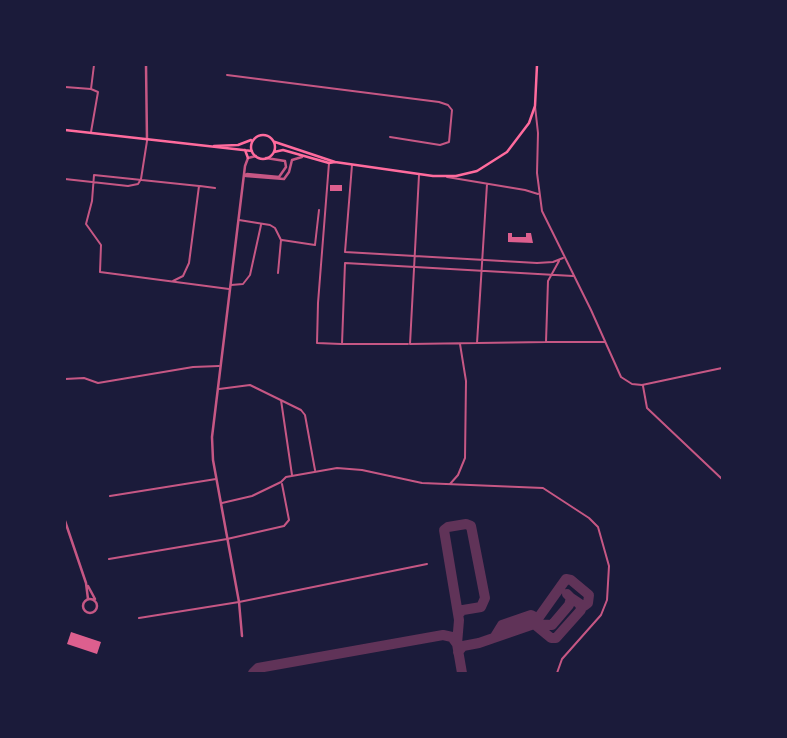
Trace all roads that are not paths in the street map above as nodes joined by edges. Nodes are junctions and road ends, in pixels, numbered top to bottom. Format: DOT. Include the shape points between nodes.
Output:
graph roads {
  1 [pos="94,65"];
  2 [pos="138,65"];
  3 [pos="146,65"];
  4 [pos="537,65"];
  5 [pos="228,75"];
  6 [pos="65,87"];
  7 [pos="91,89"];
  8 [pos="535,106"];
  9 [pos="65,130"];
  10 [pos="91,133"];
  11 [pos="390,137"];
  12 [pos="254,139"];
  13 [pos="147,140"];
  14 [pos="274,142"];
  15 [pos="212,146"];
  16 [pos="245,150"];
  17 [pos="252,151"];
  18 [pos="274,152"];
  19 [pos="257,156"];
  20 [pos="304,156"];
  21 [pos="248,158"];
  22 [pos="266,158"];
  23 [pos="329,161"];
  24 [pos="352,165"];
  25 [pos="419,174"];
  26 [pos="444,177"];
  27 [pos="244,178"];
  28 [pos="65,179"];
  29 [pos="141,179"];
  30 [pos="93,182"];
  31 [pos="486,184"];
  32 [pos="199,186"];
  33 [pos="215,188"];
  34 [pos="538,195"];
  35 [pos="319,210"];
  36 [pos="238,220"];
  37 [pos="262,223"];
  38 [pos="281,240"];
  39 [pos="413,255"];
  40 [pos="564,257"];
  41 [pos="481,261"];
  42 [pos="559,261"];
  43 [pos="412,267"];
  44 [pos="481,271"];
  45 [pos="278,273"];
  46 [pos="550,275"];
  47 [pos="574,276"];
  48 [pos="173,281"];
  49 [pos="230,287"];
  50 [pos="545,342"];
  51 [pos="604,342"];
  52 [pos="460,343"];
  53 [pos="477,343"];
  54 [pos="342,344"];
  55 [pos="410,344"];
  56 [pos="220,366"];
  57 [pos="722,368"];
  58 [pos="65,379"];
  59 [pos="642,385"];
  60 [pos="218,390"];
  61 [pos="281,399"];
  62 [pos="315,470"];
  63 [pos="292,476"];
  64 [pos="722,478"];
  65 [pos="216,479"];
  66 [pos="281,482"];
  67 [pos="450,485"];
  68 [pos="110,496"];
  69 [pos="221,503"];
  70 [pos="65,521"];
  71 [pos="227,539"];
  72 [pos="108,559"];
  73 [pos="427,564"];
  74 [pos="86,583"];
  75 [pos="88,599"];
  76 [pos="96,601"];
  77 [pos="239,601"];
  78 [pos="139,618"];
  79 [pos="242,636"];
  80 [pos="557,673"];
  1 -- 7 [label="street"];
  2 -- 3 [label="street"];
  3 -- 13 [label="street"];
  4 -- 8 [label="main road"];
  5 -- 11 [label="street" via="439,102 452,110 449,142 440,145"];
  6 -- 7 [label="street"];
  7 -- 10 [label="street" via="98,92"];
  8 -- 26 [label="main road" via="523,134 498,159 477,171"];
  8 -- 34 [label="street"];
  9 -- 10 [label="main road"];
  10 -- 13 [label="main road"];
  12 -- 14 [label="main road" via="264,135"];
  12 -- 15 [label="main road" via="242,145"];
  12 -- 17 [label="main road"];
  13 -- 15 [label="main road"];
  13 -- 29 [label="street"];
  14 -- 18 [label="main road"];
  14 -- 23 [label="main road"];
  15 -- 16 [label="main road"];
  16 -- 17 [label="main road"];
  16 -- 21 [label="main road"];
  17 -- 19 [label="main road"];
  18 -- 20 [label="main road"];
  18 -- 22 [label="main road"];
  19 -- 21 [label="street"];
  19 -- 22 [label="main road"];
  20 -- 23 [label="main road"];
  20 -- 27 [label="street" via="292,160 284,179"];
  21 -- 27 [label="street"];
  22 -- 27 [label="street" via="285,161 279,177 247,174"];
  23 -- 24 [label="main road"];
  23 -- 54 [label="street" via="317,343"];
  24 -- 25 [label="main road"];
  24 -- 39 [label="street" via="345,252"];
  25 -- 26 [label="main road"];
  25 -- 39 [label="street"];
  26 -- 31 [label="street"];
  27 -- 36 [label="street"];
  28 -- 30 [label="street"];
  29 -- 30 [label="street" via="128,186"];
  29 -- 30 [label="street" via="97,173"];
  29 -- 32 [label="street"];
  30 -- 48 [label="street" via="86,224 101,245 100,272"];
  31 -- 34 [label="street"];
  31 -- 41 [label="street"];
  32 -- 33 [label="street"];
  32 -- 48 [label="street" via="189,263 183,276"];
  34 -- 40 [label="street"];
  35 -- 38 [label="street" via="315,245"];
  36 -- 37 [label="street"];
  36 -- 49 [label="street"];
  37 -- 38 [label="street" via="275,228"];
  37 -- 49 [label="street" via="250,275 243,284"];
  38 -- 45 [label="street"];
  39 -- 41 [label="street"];
  39 -- 43 [label="street"];
  40 -- 42 [label="street"];
  40 -- 47 [label="street"];
  41 -- 42 [label="street"];
  41 -- 44 [label="street"];
  42 -- 46 [label="street"];
  43 -- 44 [label="street"];
  43 -- 54 [label="street" via="345,263"];
  43 -- 55 [label="street"];
  44 -- 46 [label="street"];
  44 -- 53 [label="street"];
  46 -- 47 [label="street"];
  46 -- 50 [label="street"];
  47 -- 51 [label="street"];
  48 -- 49 [label="street"];
  49 -- 56 [label="street"];
  50 -- 51 [label="street"];
  50 -- 53 [label="street"];
  51 -- 59 [label="street" via="621,377"];
  52 -- 53 [label="street"];
  52 -- 55 [label="street"];
  52 -- 67 [label="street" via="466,381 465,458"];
  54 -- 55 [label="street"];
  56 -- 58 [label="street" via="98,383"];
  56 -- 60 [label="street"];
  57 -- 59 [label="street"];
  59 -- 64 [label="street" via="648,408"];
  60 -- 61 [label="street" via="250,385"];
  60 -- 65 [label="street" via="212,437"];
  61 -- 62 [label="street" via="305,415"];
  61 -- 63 [label="street"];
  62 -- 63 [label="street"];
  62 -- 67 [label="street" via="362,470"];
  63 -- 66 [label="street"];
  65 -- 68 [label="street"];
  65 -- 69 [label="street"];
  66 -- 69 [label="street" via="252,496"];
  66 -- 71 [label="street" via="289,520 284,526"];
  67 -- 80 [label="street" via="542,488 597,527 609,566 607,600 601,615 562,660"];
  69 -- 71 [label="street"];
  70 -- 74 [label="street"];
  71 -- 72 [label="street"];
  71 -- 77 [label="street"];
  73 -- 77 [label="street"];
  74 -- 75 [label="street"];
  74 -- 76 [label="street"];
  75 -- 76 [label="street"];
  75 -- 76 [label="street" via="83,607 88,612 96,609"];
  77 -- 78 [label="street"];
  77 -- 79 [label="street"];
}
